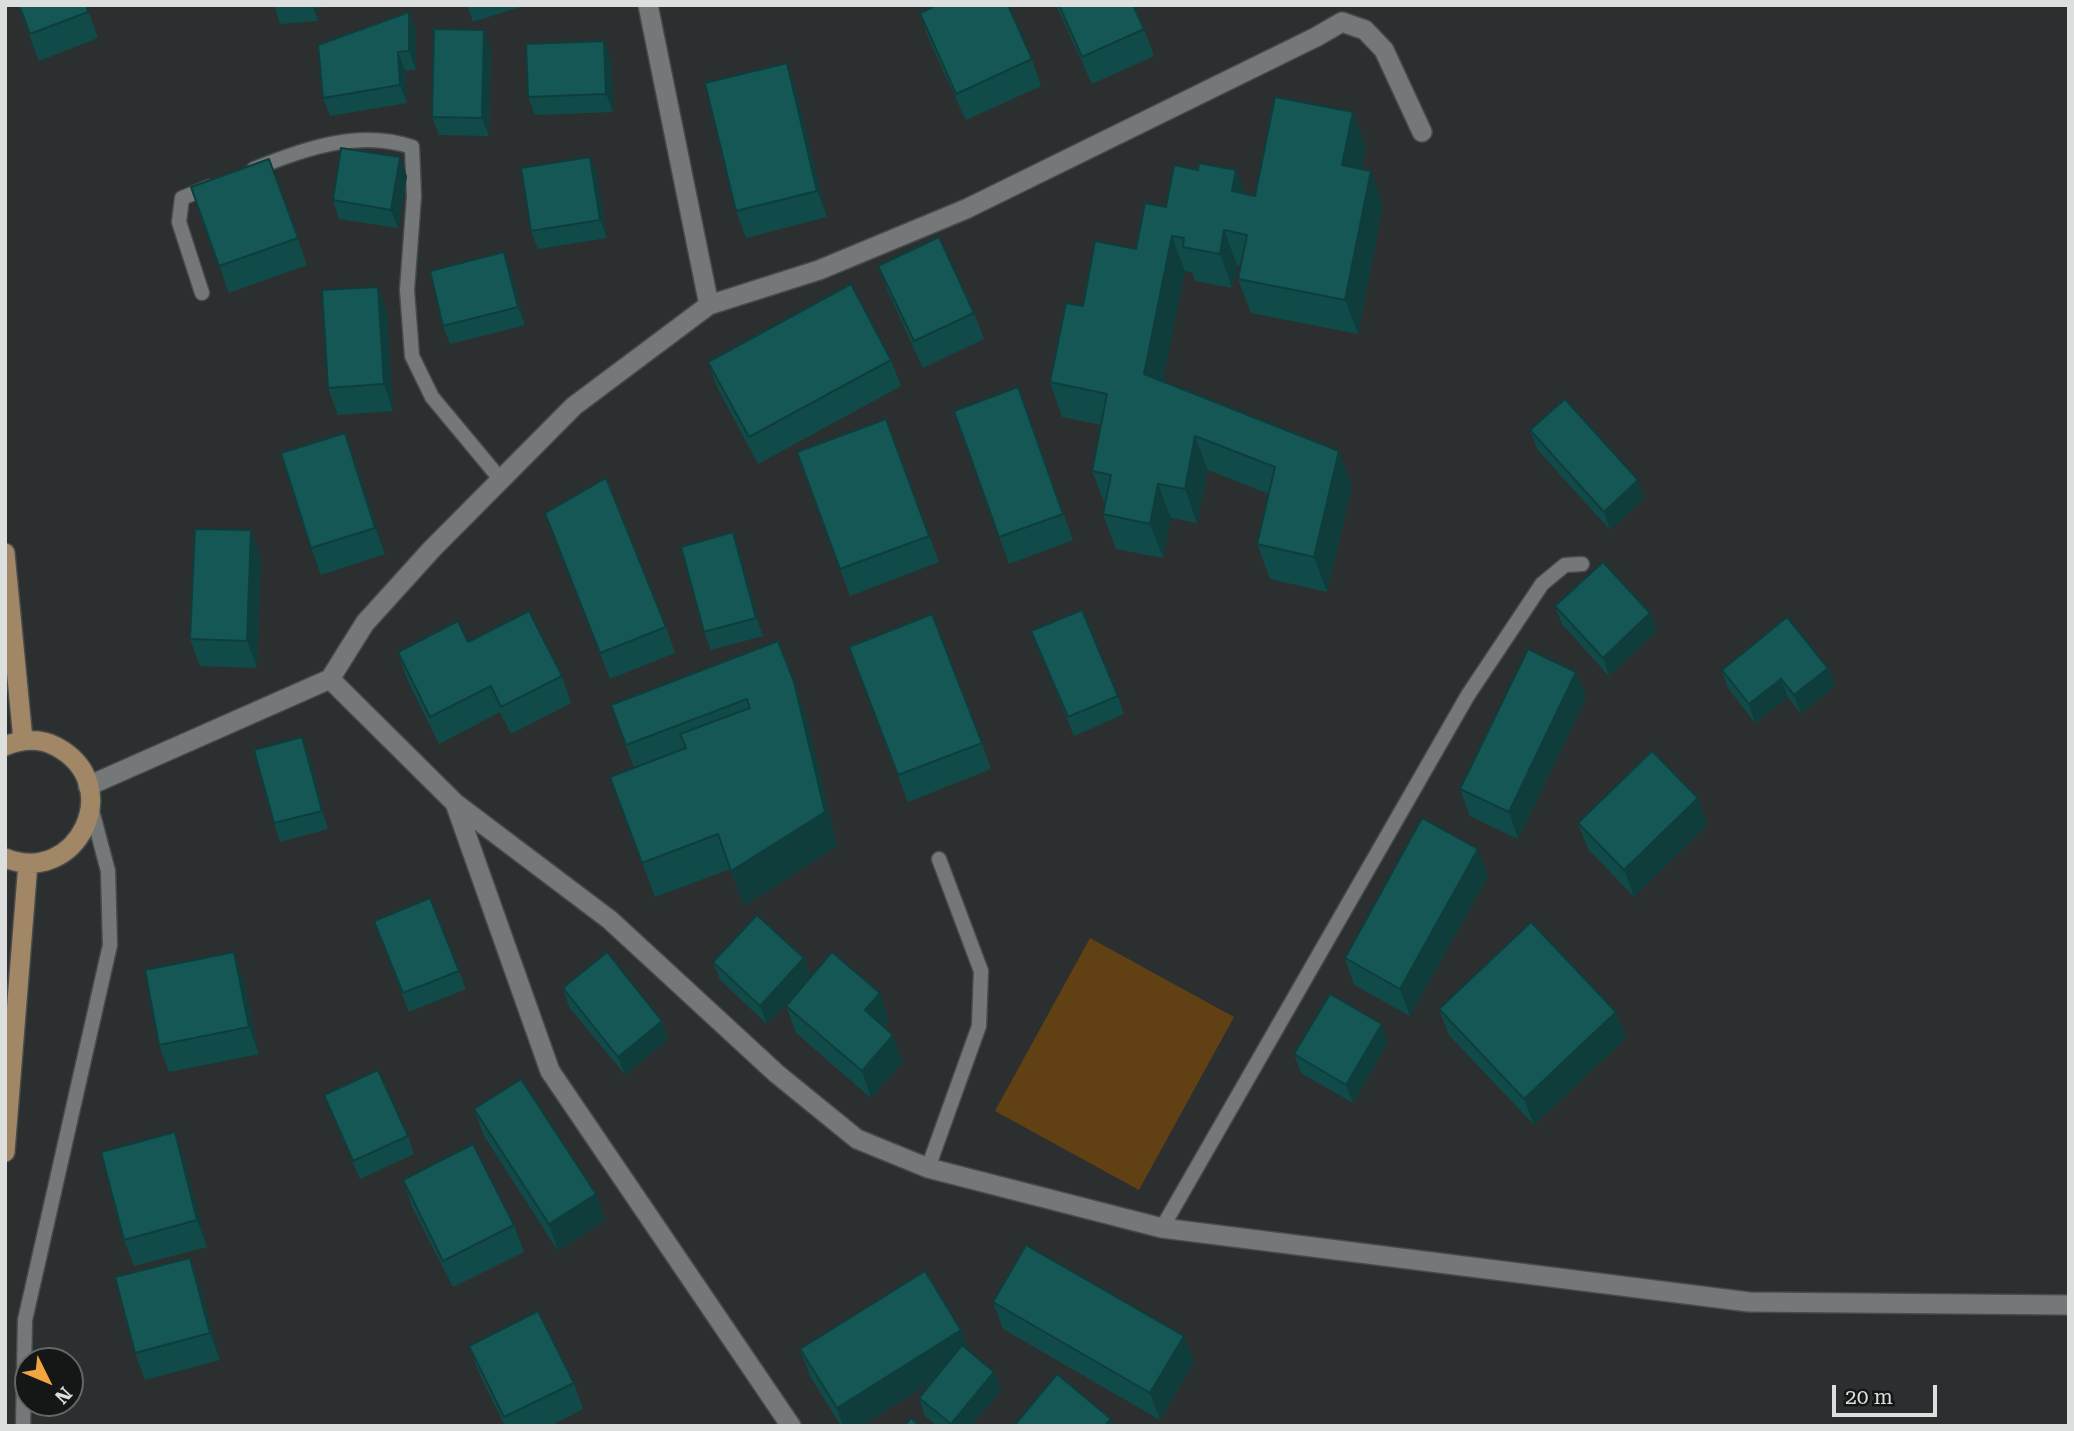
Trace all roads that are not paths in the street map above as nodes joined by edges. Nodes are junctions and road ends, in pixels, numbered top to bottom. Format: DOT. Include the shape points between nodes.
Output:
graph roads {
  1 [pos="649,5"];
  2 [pos="1422,132"];
  3 [pos="241,174"];
  4 [pos="217,183"];
  5 [pos="202,293"];
  6 [pos="709,305"];
  7 [pos="501,480"];
  8 [pos="5,553"];
  9 [pos="1582,564"];
  10 [pos="330,680"];
  11 [pos="14,743"];
  12 [pos="88,786"];
  13 [pos="455,803"];
  14 [pos="91,807"];
  15 [pos="5,858"];
  16 [pos="939,859"];
  17 [pos="28,863"];
  18 [pos="5,1152"];
  19 [pos="928,1168"];
  20 [pos="1162,1228"];
  21 [pos="2069,1305"];
  22 [pos="23,1426"];
  23 [pos="791,1426"];
  1 -- 6 [label="street"];
  2 -- 6 [label="street" via="1384,50 1364,30 1342,22 966,209 819,270"];
  3 -- 7 [label="lane" via="300,150 368,139 412,147 414,196 407,290 412,356 432,397"];
  4 -- 5 [label="lane" via="182,198 179,222"];
  6 -- 7 [label="street" via="574,406"];
  7 -- 10 [label="street" via="365,622"];
  8 -- 11 [label="main road"];
  9 -- 20 [label="lane" via="1565,565 1542,584 1468,695"];
  10 -- 12 [label="street"];
  10 -- 13 [label="street"];
  11 -- 12 [label="main road" via="54,745 78,763"];
  12 -- 14 [label="main road"];
  13 -- 19 [label="street" via="610,920 777,1074 857,1139"];
  13 -- 23 [label="street" via="550,1071"];
  14 -- 17 [label="main road" via="88,822 71,847 44,862"];
  14 -- 22 [label="lane" via="108,871 110,945 25,1320"];
  15 -- 17 [label="main road"];
  16 -- 19 [label="lane" via="981,971 979,1026"];
  17 -- 18 [label="main road"];
  19 -- 20 [label="street"];
  20 -- 21 [label="street" via="1749,1302"];
}
